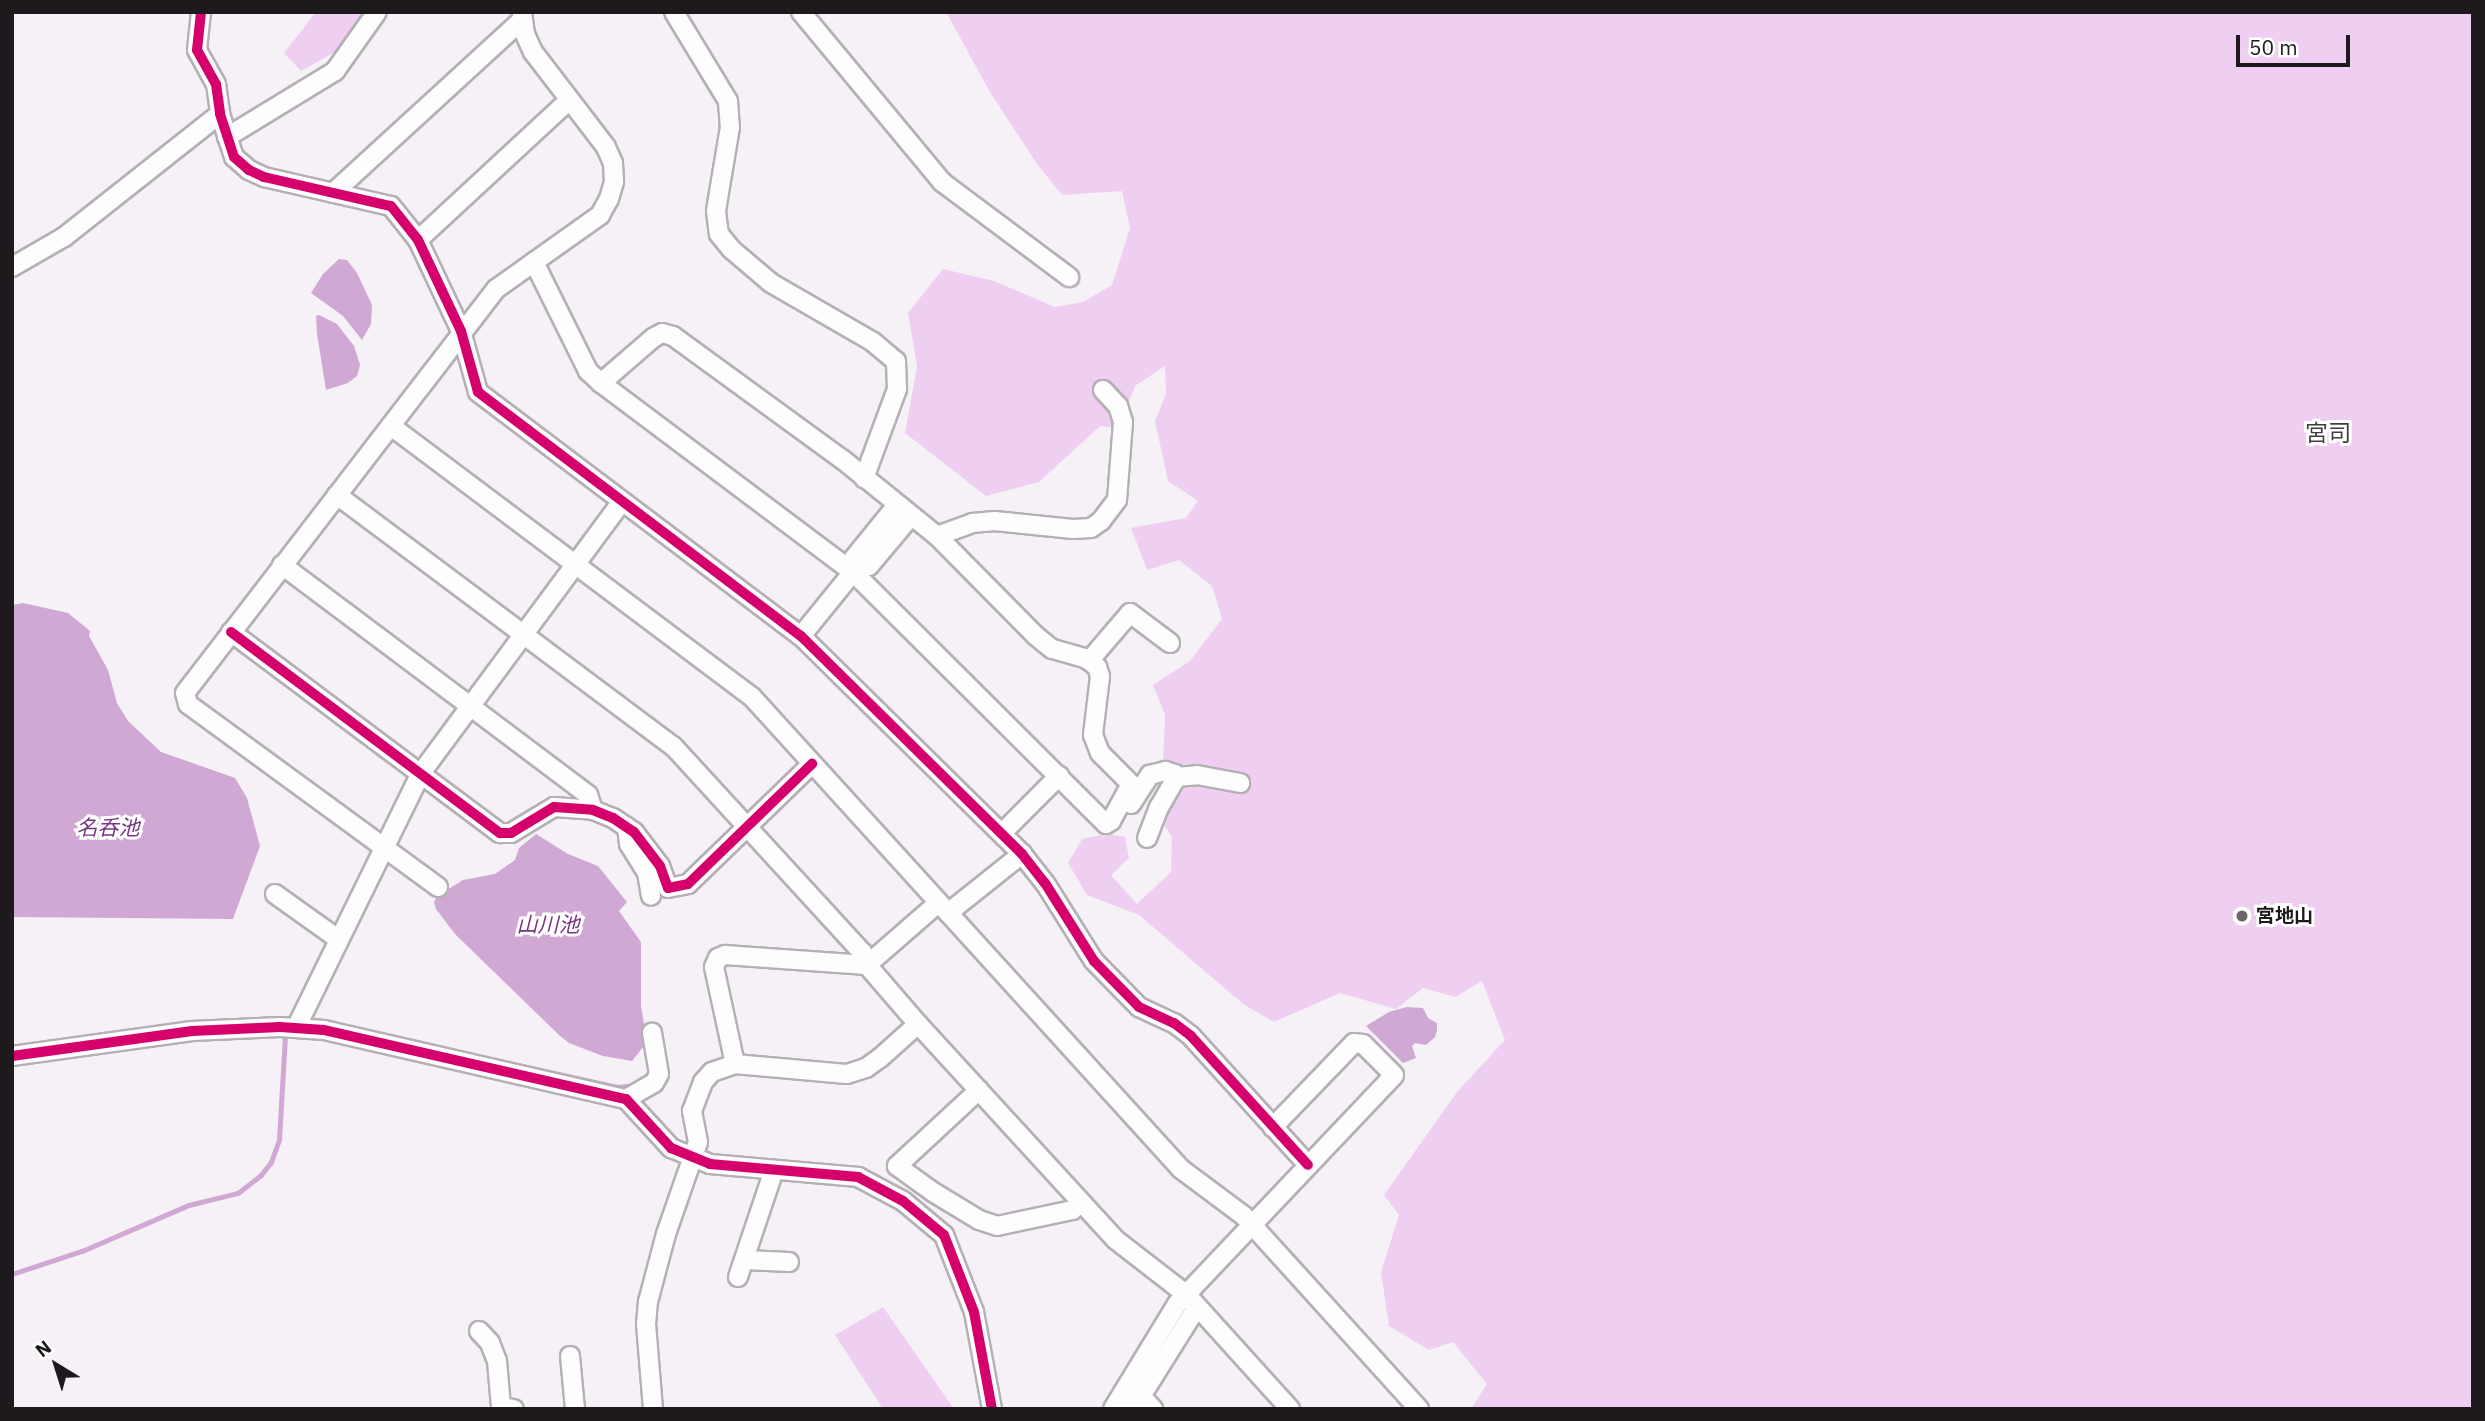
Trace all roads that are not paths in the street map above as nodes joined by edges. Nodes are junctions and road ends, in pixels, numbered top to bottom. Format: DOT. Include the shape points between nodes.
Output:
graph roads {
  1 [pos="377,12"];
  2 [pos="674,12"];
  3 [pos="801,12"];
  4 [pos="206,14"];
  5 [pos="522,16"];
  6 [pos="569,100"];
  7 [pos="220,114"];
  8 [pos="227,137"];
  9 [pos="333,193"];
  10 [pos="418,240"];
  11 [pos="534,262"];
  12 [pos="12,267"];
  13 [pos="1069,278"];
  14 [pos="461,331"];
  15 [pos="601,383"];
  16 [pos="1102,390"];
  17 [pos="391,426"];
  18 [pos="864,478"];
  19 [pos="337,495"];
  20 [pos="622,501"];
  21 [pos="904,510"];
  22 [pos="937,536"];
  23 [pos="575,563"];
  24 [pos="282,565"];
  25 [pos="853,572"];
  26 [pos="231,632"];
  27 [pos="522,634"];
  28 [pos="802,636"];
  29 [pos="1170,643"];
  30 [pos="1089,660"];
  31 [pos="470,705"];
  32 [pos="812,764"];
  33 [pos="421,773"];
  34 [pos="1059,776"];
  35 [pos="1176,776"];
  36 [pos="1240,783"];
  37 [pos="593,810"];
  38 [pos="1111,821"];
  39 [pos="627,827"];
  40 [pos="747,827"];
  41 [pos="1002,834"];
  42 [pos="1147,838"];
  43 [pos="382,847"];
  44 [pos="1022,854"];
  45 [pos="438,887"];
  46 [pos="275,893"];
  47 [pos="651,897"];
  48 [pos="943,908"];
  49 [pos="338,939"];
  50 [pos="867,965"];
  51 [pos="919,1024"];
  52 [pos="296,1028"];
  53 [pos="652,1033"];
  54 [pos="12,1056"];
  55 [pos="734,1064"];
  56 [pos="979,1090"];
  57 [pos="626,1099"];
  58 [pos="1273,1127"];
  59 [pos="692,1158"];
  60 [pos="1308,1165"];
  61 [pos="774,1170"];
  62 [pos="1081,1202"];
  63 [pos="1252,1225"];
  64 [pos="789,1262"];
  65 [pos="1192,1301"];
  66 [pos="480,1331"];
  67 [pos="570,1356"];
  68 [pos="1143,1404"];
  69 [pos="514,1409"];
  70 [pos="575,1409"];
  71 [pos="653,1409"];
  72 [pos="992,1409"];
  73 [pos="1113,1409"];
  74 [pos="1290,1409"];
  75 [pos="1419,1409"];
  1 -- 8 [label="street" via="335,71"];
  2 -- 18 [label="street" via="728,101 730,127 716,211 719,234 771,283 873,342 896,362 897,388"];
  3 -- 13 [label="street" via="942,182"];
  4 -- 7 [label="street" via="197,50 216,84"];
  5 -- 6 [label="street" via="533,52"];
  5 -- 9 [label="street"];
  6 -- 10 [label="street"];
  6 -- 11 [label="street" via="606,147 614,182 600,215"];
  7 -- 8 [label="street"];
  7 -- 12 [label="street" via="64,237"];
  8 -- 9 [label="street" via="234,157 249,170"];
  9 -- 10 [label="street" via="391,206"];
  10 -- 14 [label="street"];
  11 -- 14 [label="street" via="496,289"];
  11 -- 15 [label="street" via="588,371"];
  14 -- 17 [label="street"];
  14 -- 20 [label="street" via="478,392"];
  15 -- 18 [label="street" via="653,338 662,333 674,336"];
  15 -- 25 [label="street"];
  16 -- 22 [label="street" via="1118,406 1123,422 1116,500 1101,521 1091,528 1073,529 972,523"];
  17 -- 19 [label="street"];
  17 -- 23 [label="street"];
  18 -- 21 [label="street"];
  19 -- 24 [label="street"];
  19 -- 27 [label="street"];
  20 -- 23 [label="street"];
  20 -- 28 [label="street"];
  21 -- 22 [label="street"];
  21 -- 25 [label="street" via="869,566"];
  22 -- 30 [label="street" via="1036,636 1052,649"];
  23 -- 27 [label="street"];
  23 -- 32 [label="street" via="736,683"];
  24 -- 26 [label="street"];
  24 -- 31 [label="street"];
  25 -- 28 [label="street"];
  25 -- 34 [label="street"];
  26 -- 33 [label="street"];
  26 -- 43 [label="street" via="186,693 188,704"];
  27 -- 31 [label="street"];
  27 -- 40 [label="street" via="673,746"];
  28 -- 41 [label="street"];
  29 -- 30 [label="street" via="1130,613"];
  30 -- 38 [label="street" via="1100,676 1093,735 1100,753 1131,784"];
  31 -- 33 [label="street"];
  31 -- 37 [label="street" via="588,795"];
  32 -- 40 [label="street"];
  32 -- 48 [label="street"];
  33 -- 37 [label="street" via="500,832 511,833 554,807"];
  33 -- 43 [label="street"];
  34 -- 38 [label="street" via="1105,824"];
  34 -- 41 [label="street"];
  35 -- 36 [label="street"];
  35 -- 38 [label="street" via="1172,771 1150,775 1120,826"];
  35 -- 42 [label="street"];
  37 -- 39 [label="street"];
  39 -- 40 [label="street" via="649,848 668,888 688,884"];
  39 -- 47 [label="street" via="629,844 647,873"];
  40 -- 50 [label="street" via="862,952"];
  41 -- 44 [label="street"];
  43 -- 45 [label="street"];
  43 -- 49 [label="street"];
  44 -- 48 [label="street"];
  44 -- 58 [label="street" via="1094,961 1139,1007 1191,1036"];
  46 -- 49 [label="street"];
  48 -- 50 [label="street"];
  48 -- 63 [label="street" via="1181,1169"];
  49 -- 52 [label="street"];
  50 -- 51 [label="street"];
  50 -- 55 [label="street" via="718,958 714,967"];
  51 -- 55 [label="street" via="866,1068 847,1074"];
  51 -- 56 [label="street"];
  52 -- 54 [label="street" via="192,1031"];
  52 -- 57 [label="street" via="381,1042"];
  53 -- 57 [label="street" via="659,1074 654,1083"];
  55 -- 59 [label="street" via="712,1072 695,1096 692,1111 698,1142"];
  56 -- 62 [label="street"];
  56 -- 62 [label="street" via="897,1166 979,1220 997,1226 1072,1210"];
  57 -- 59 [label="street" via="671,1148"];
  58 -- 60 [label="street"];
  58 -- 60 [label="street" via="1354,1043 1363,1044 1394,1075"];
  59 -- 61 [label="street" via="725,1167"];
  59 -- 71 [label="street" via="648,1302"];
  60 -- 63 [label="street"];
  61 -- 64 [label="street" via="741,1268"];
  61 -- 72 [label="street" via="858,1177 903,1200 944,1235 974,1312"];
  62 -- 65 [label="street" via="1116,1240"];
  63 -- 65 [label="street"];
  63 -- 75 [label="street"];
  65 -- 68 [label="street"];
  65 -- 73 [label="street" via="1177,1304"];
  65 -- 74 [label="street"];
  66 -- 69 [label="street" via="498,1361 501,1407"];
  67 -- 70 [label="street"];
}
